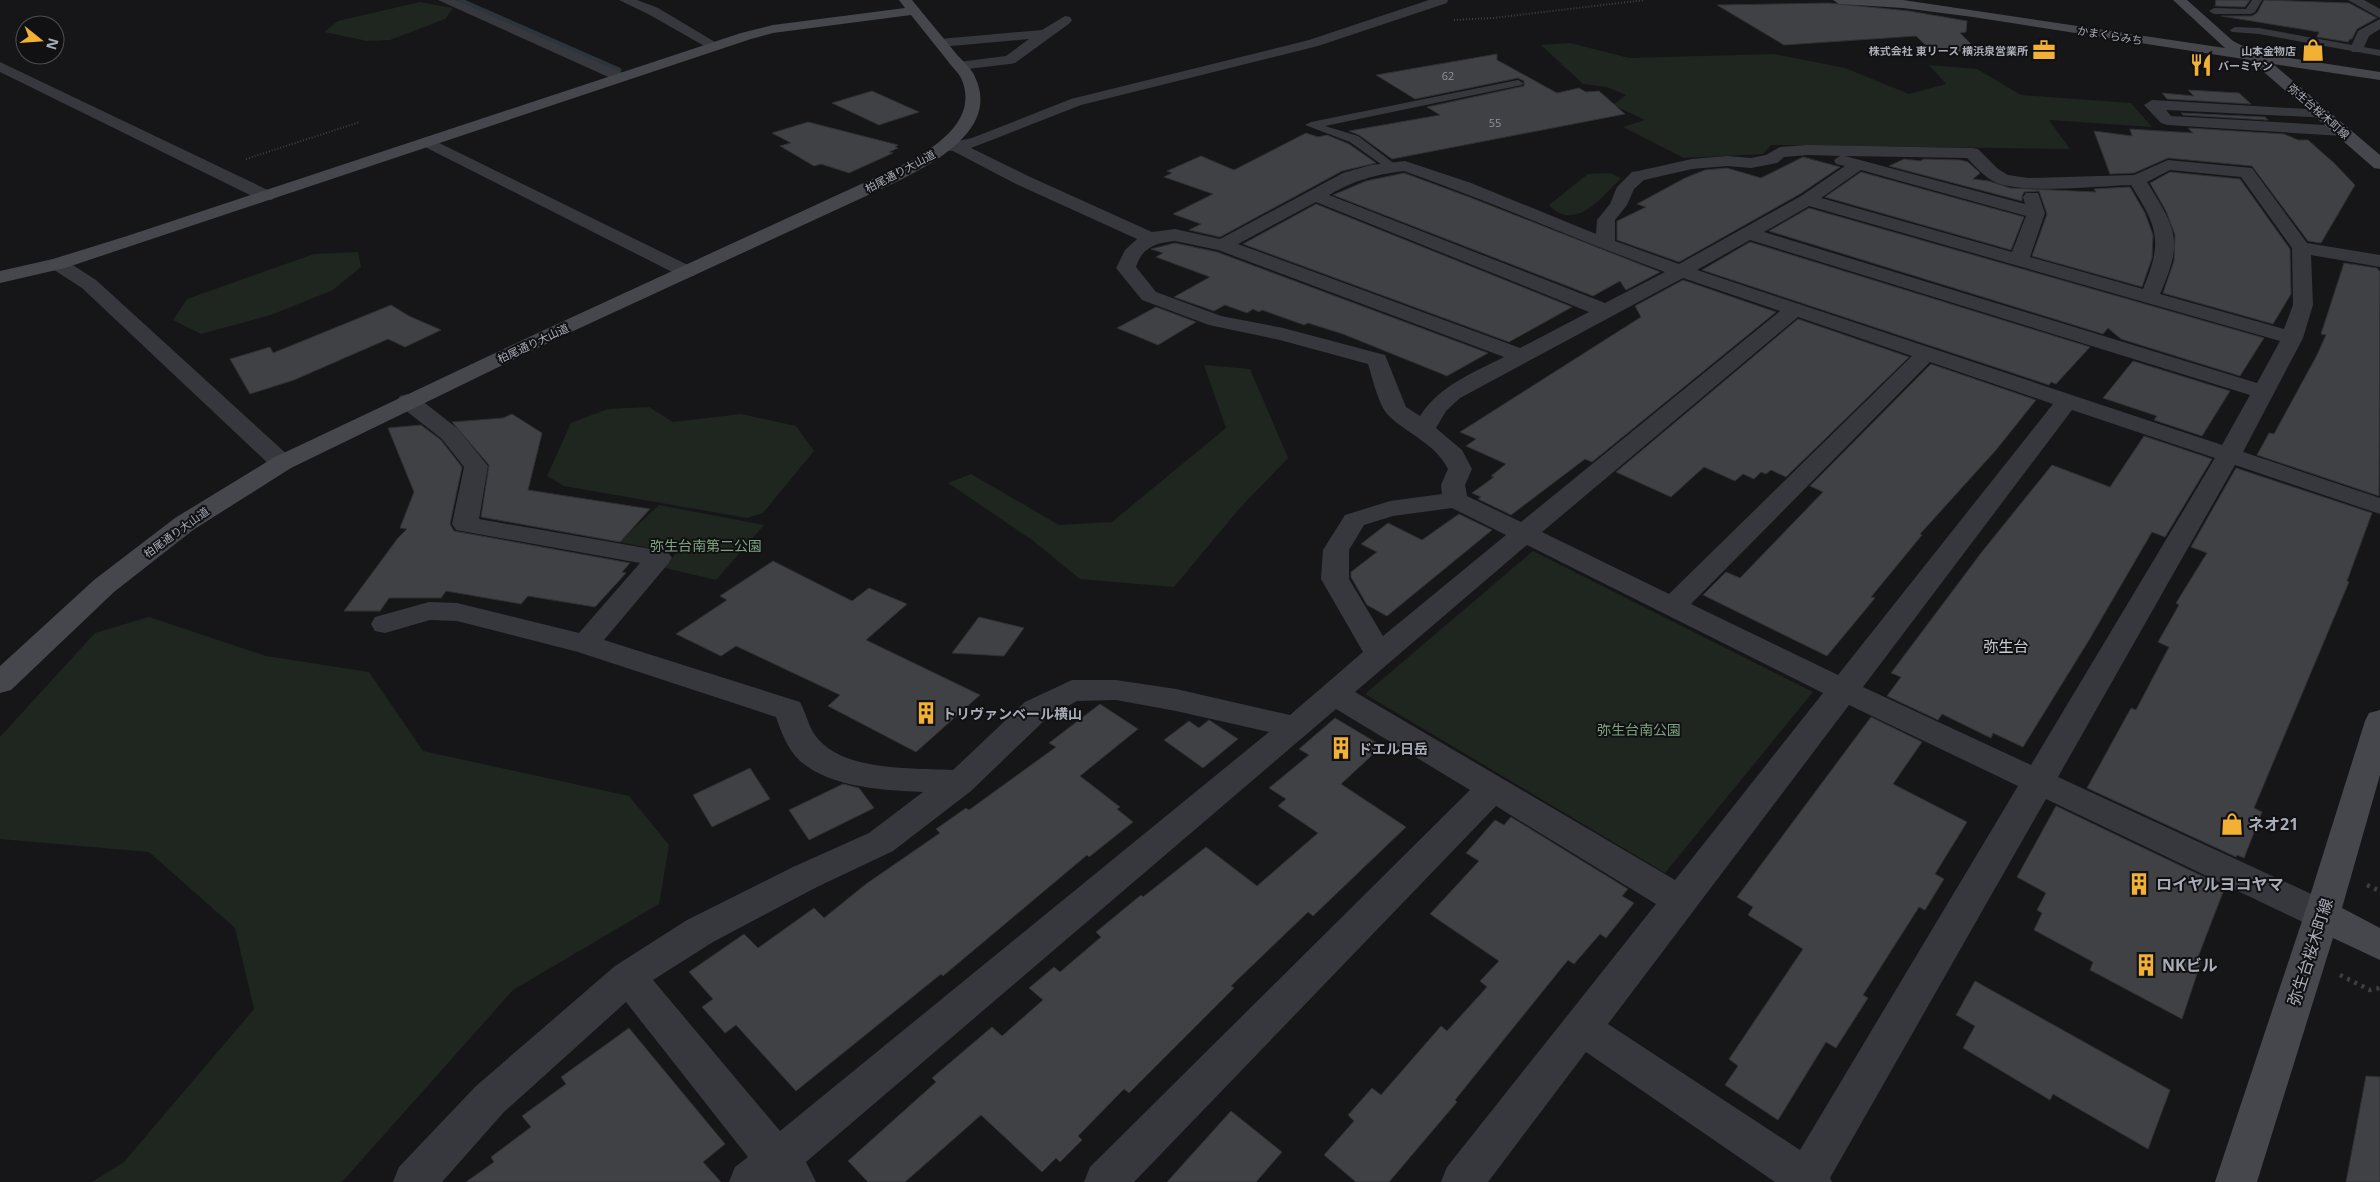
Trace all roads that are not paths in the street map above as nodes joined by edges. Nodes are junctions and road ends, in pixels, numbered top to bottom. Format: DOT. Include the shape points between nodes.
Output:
graph roads {
  1 [pos="444,0"];
  2 [pos="625,0"];
  3 [pos="1442,0"];
  4 [pos="1839,0"];
  5 [pos="2179,0"];
  6 [pos="2201,0"];
  7 [pos="2257,0"];
  8 [pos="2354,0"];
  9 [pos="909,6"];
  10 [pos="2214,11"];
  11 [pos="2380,14"];
  12 [pos="1064,20"];
  13 [pos="2380,22"];
  14 [pos="2235,30"];
  15 [pos="1046,34"];
  16 [pos="940,43"];
  17 [pos="714,45"];
  18 [pos="2357,49"];
  19 [pos="2380,53"];
  20 [pos="2258,58"];
  21 [pos="0,66"];
  22 [pos="959,66"];
  23 [pos="2380,76"];
  24 [pos="620,77"];
  25 [pos="1518,83"];
  26 [pos="2324,115"];
  27 [pos="2342,131"];
  28 [pos="427,142"];
  29 [pos="951,147"];
  30 [pos="1806,150"];
  31 [pos="2380,164"];
  32 [pos="1858,165"];
  33 [pos="1392,168"];
  34 [pos="2137,180"];
  35 [pos="2028,183"];
  36 [pos="1314,195"];
  37 [pos="266,196"];
  38 [pos="1807,200"];
  39 [pos="2036,213"];
  40 [pos="1747,233"];
  41 [pos="1150,238"];
  42 [pos="1605,244"];
  43 [pos="1223,245"];
  44 [pos="2301,248"];
  45 [pos="2019,260"];
  46 [pos="2380,262"];
  47 [pos="58,264"];
  48 [pos="1681,271"];
  49 [pos="687,272"];
  50 [pos="0,277"];
  51 [pos="2149,297"];
  52 [pos="1794,310"];
  53 [pos="1606,311"];
  54 [pos="2292,338"];
  55 [pos="1926,354"];
  56 [pos="1522,356"];
  57 [pos="2262,392"];
  58 [pos="408,401"];
  59 [pos="2067,401"];
  60 [pos="1423,429"];
  61 [pos="2229,455"];
  62 [pos="282,463"];
  63 [pos="1455,500"];
  64 [pos="2380,506"];
  65 [pos="1524,535"];
  66 [pos="1672,607"];
  67 [pos="385,624"];
  68 [pos="585,644"];
  69 [pos="1379,654"];
  70 [pos="0,683"];
  71 [pos="1843,690"];
  72 [pos="1335,694"];
  73 [pos="2380,721"];
  74 [pos="1296,727"];
  75 [pos="960,782"];
  76 [pos="2039,782"];
  77 [pos="1493,788"];
  78 [pos="1679,900"];
  79 [pos="2322,915"];
  80 [pos="2380,945"];
  81 [pos="628,977"];
  82 [pos="1581,1027"];
  83 [pos="774,1175"];
  84 [pos="1808,1181"];
  85 [pos="414,1182"];
  86 [pos="1105,1182"];
  87 [pos="1462,1182"];
  88 [pos="2236,1182"];
  1 -- 24 [label="street"];
  2 -- 17 [label="street" via="653,11"];
  3 -- 29 [label="street" via="1313,43 1076,102 976,142"];
  4 -- 20 [label="street, かまくらみち" via="1965,12"];
  5 -- 20 [label="street" via="2228,44"];
  6 -- 10 [label="street"];
  7 -- 10 [label="lane" via="2248,12"];
  8 -- 11 [label="street"];
  9 -- 16 [label="street, 柏尾通り大山道"];
  9 -- 17 [label="street" via="773,29"];
  10 -- 14 [label="street"];
  12 -- 15 [label="street"];
  13 -- 18 [label="street" via="2363,34"];
  14 -- 18 [label="lane" via="2259,31"];
  14 -- 20 [label="street" via="2254,48"];
  15 -- 16 [label="street"];
  15 -- 22 [label="street" via="1010,60"];
  16 -- 22 [label="street, 柏尾通り大山道"];
  17 -- 24 [label="street"];
  18 -- 19 [label="lane"];
  20 -- 23 [label="street, かまくらみち"];
  20 -- 26 [label="street, 弥生台桜木町線"];
  21 -- 37 [label="street"];
  22 -- 29 [label="street, 柏尾通り大山道" via="974,90 972,110"];
  24 -- 28 [label="street"];
  25 -- 33 [label="lane" via="1311,125 1354,139"];
  26 -- 27 [label="street, 弥生台桜木町線"];
  26 -- 27 [label="street" via="2152,105 2167,120"];
  27 -- 31 [label="street, 弥生台桜木町線"];
  28 -- 37 [label="street"];
  28 -- 49 [label="street"];
  29 -- 41 [label="street"];
  29 -- 49 [label="street, 柏尾通り大山道"];
  30 -- 32 [label="street"];
  30 -- 35 [label="street" via="1972,153 2003,179"];
  30 -- 42 [label="street" via="1780,152 1771,159 1751,163 1692,164 1638,176 1626,187 1606,220"];
  32 -- 38 [label="street"];
  32 -- 39 [label="street"];
  33 -- 36 [label="street" via="1349,176"];
  33 -- 42 [label="street" via="1405,166 1465,187"];
  34 -- 35 [label="street"];
  34 -- 44 [label="street" via="2168,165 2246,172"];
  34 -- 51 [label="street" via="2164,225 2158,276"];
  35 -- 39 [label="street"];
  36 -- 43 [label="street"];
  36 -- 53 [label="street"];
  37 -- 47 [label="street"];
  38 -- 40 [label="street"];
  38 -- 45 [label="street"];
  39 -- 45 [label="street"];
  40 -- 48 [label="street"];
  40 -- 57 [label="street"];
  41 -- 43 [label="street" via="1175,235"];
  41 -- 60 [label="street" via="1136,247 1126,268 1149,296 1216,321 1283,334 1377,360 1396,410"];
  42 -- 48 [label="street"];
  43 -- 56 [label="street"];
  44 -- 46 [label="street"];
  44 -- 54 [label="street" via="2303,304"];
  45 -- 51 [label="street"];
  47 -- 50 [label="street"];
  47 -- 62 [label="street" via="89,284"];
  48 -- 52 [label="street"];
  48 -- 53 [label="street"];
  49 -- 58 [label="street, 柏尾通り大山道"];
  51 -- 54 [label="street"];
  52 -- 55 [label="street"];
  52 -- 65 [label="street"];
  53 -- 56 [label="street"];
  54 -- 57 [label="street"];
  55 -- 59 [label="street"];
  55 -- 66 [label="street"];
  56 -- 60 [label="street" via="1452,393 1436,407"];
  57 -- 61 [label="street"];
  58 -- 62 [label="street, 柏尾通り大山道"];
  58 -- 68 [label="street" via="450,434 476,466 465,524 658,558"];
  59 -- 61 [label="street"];
  59 -- 71 [label="street"];
  60 -- 63 [label="street" via="1453,455 1460,469 1453,485"];
  61 -- 64 [label="street"];
  61 -- 76 [label="street"];
  62 -- 70 [label="street, 柏尾通り大山道" via="184,524 104,586"];
  63 -- 65 [label="street"];
  63 -- 69 [label="street" via="1390,509 1354,520 1336,550 1335,579"];
  65 -- 66 [label="street"];
  65 -- 69 [label="street"];
  66 -- 71 [label="street"];
  67 -- 68 [label="street" via="429,611 457,612"];
  68 -- 75 [label="street" via="788,710 798,736 813,754 841,769 893,778"];
  69 -- 72 [label="street"];
  71 -- 76 [label="street"];
  71 -- 78 [label="street"];
  72 -- 74 [label="street"];
  72 -- 77 [label="street"];
  73 -- 79 [label="street, 弥生台桜木町線"];
  74 -- 75 [label="street" via="1124,691 1072,691 1036,710"];
  74 -- 83 [label="street"];
  75 -- 81 [label="street" via="881,842 700,931"];
  76 -- 79 [label="street"];
  76 -- 84 [label="street"];
  77 -- 78 [label="street"];
  77 -- 86 [label="street"];
  78 -- 82 [label="street"];
  79 -- 80 [label="street"];
  79 -- 88 [label="street, 弥生台桜木町線"];
  81 -- 83 [label="street"];
  81 -- 85 [label="street" via="490,1099"];
  82 -- 84 [label="street"];
  82 -- 87 [label="street"];
}
